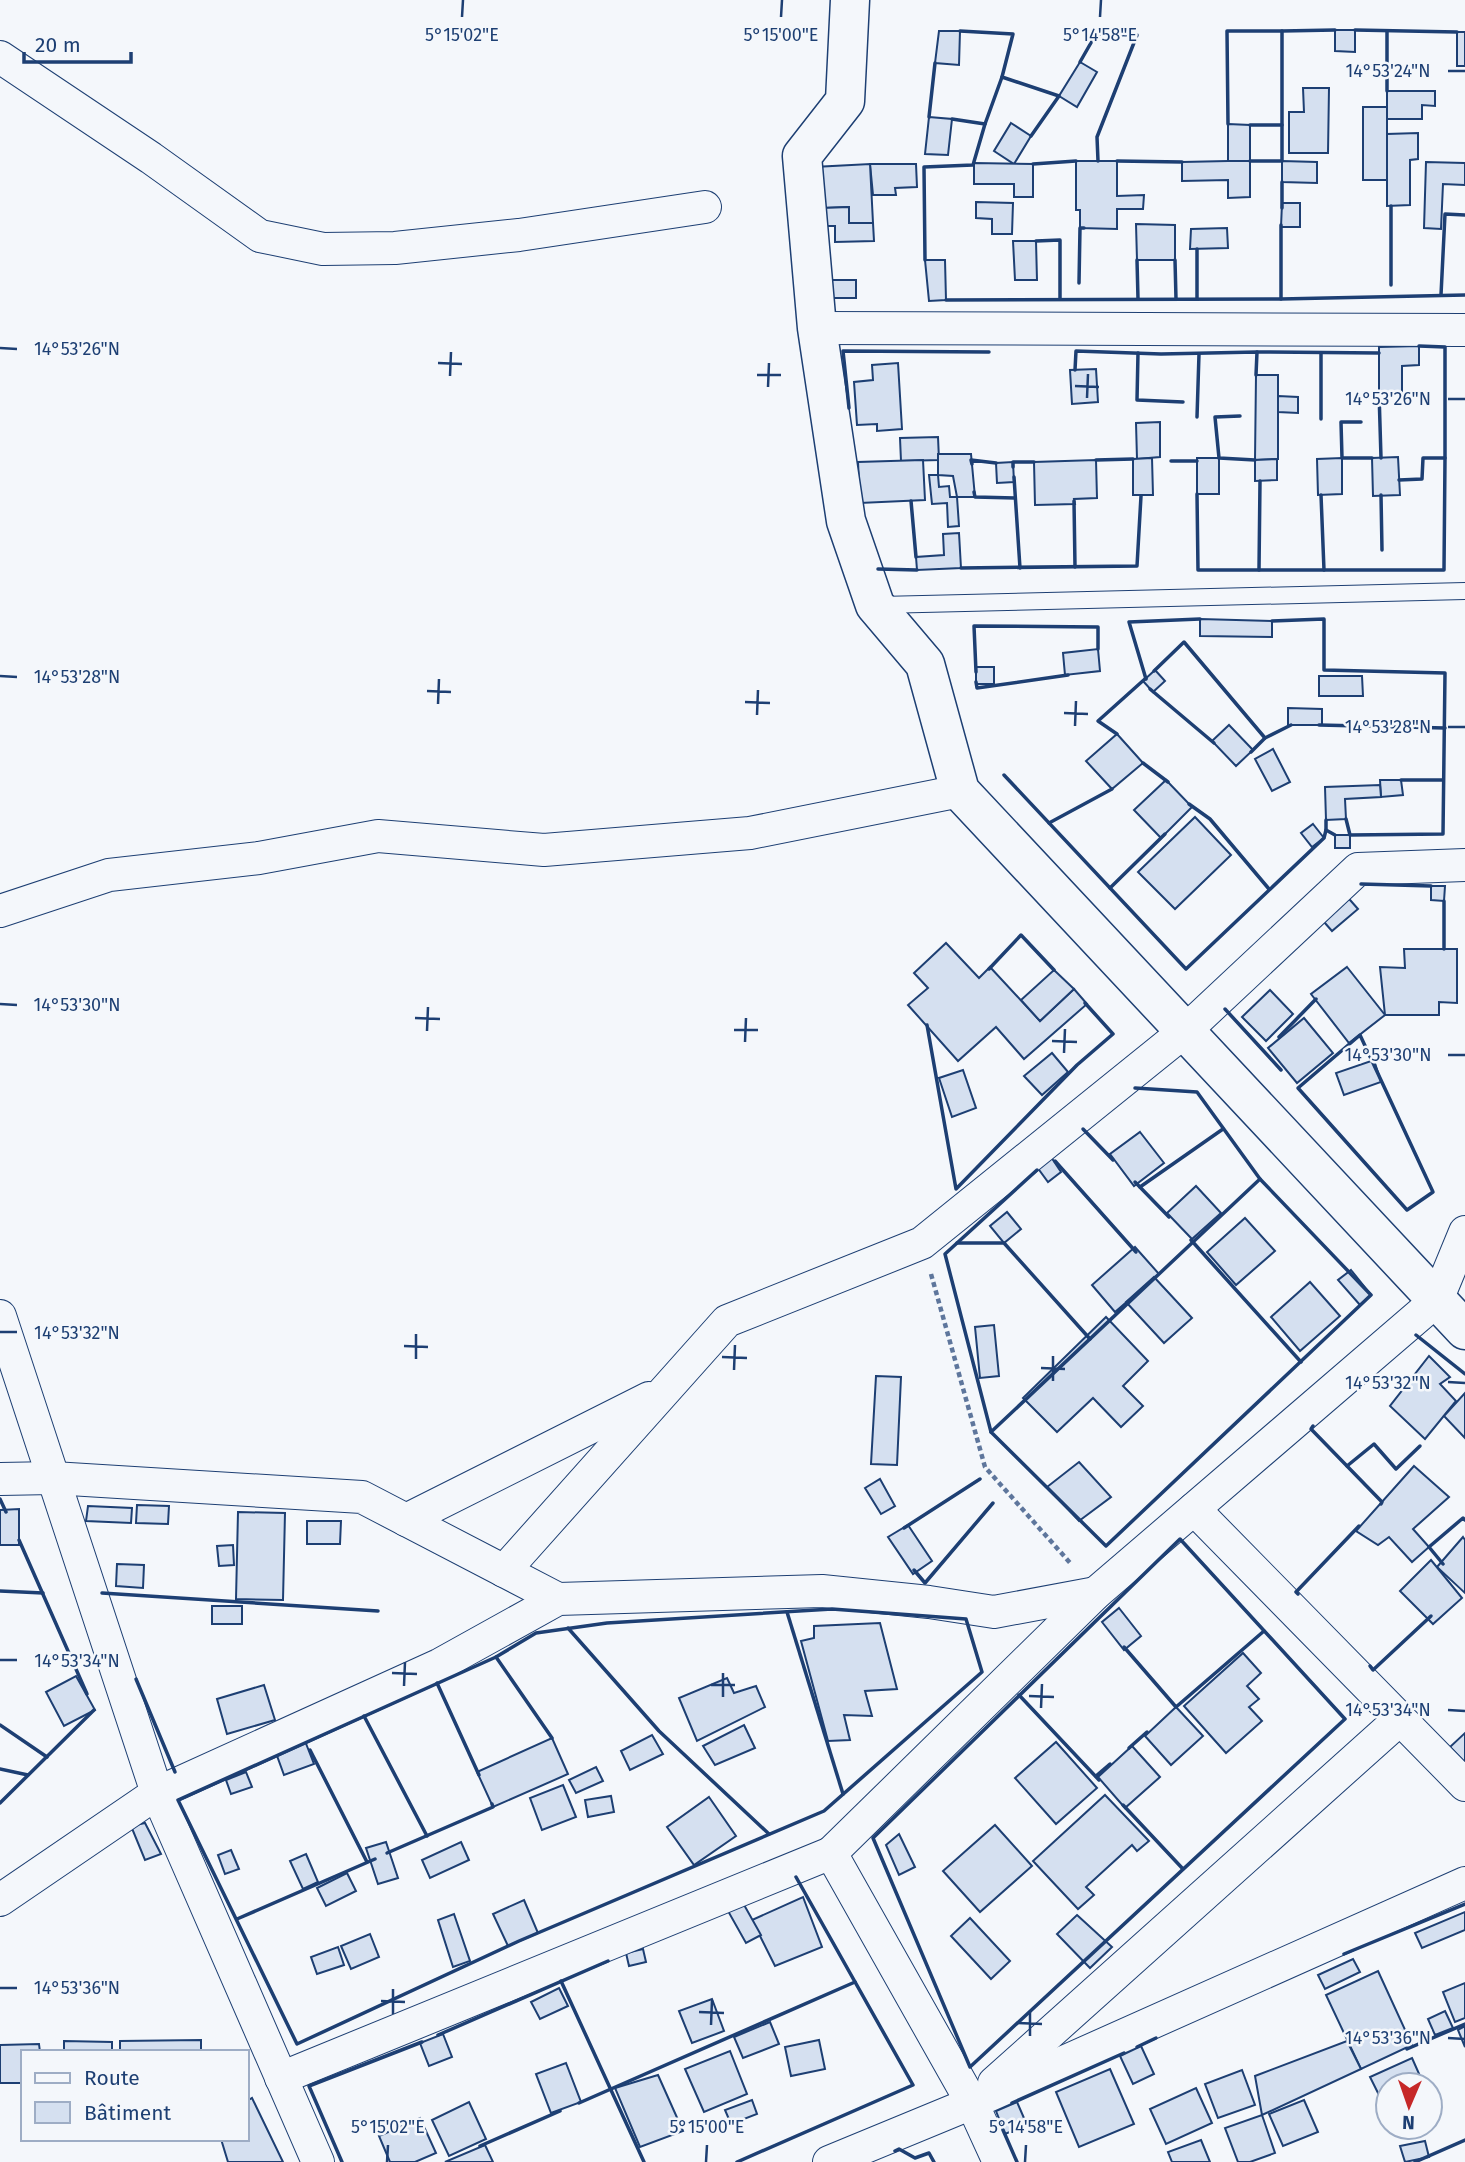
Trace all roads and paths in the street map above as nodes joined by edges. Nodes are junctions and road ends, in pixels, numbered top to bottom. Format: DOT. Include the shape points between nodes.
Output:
graph roads {
  1 [pos="850,0"];
  2 [pos="0,57"];
  3 [pos="705,207"];
  4 [pos="817,328"];
  5 [pos="1465,330"];
  6 [pos="1465,591"];
  7 [pos="875,605"];
  8 [pos="960,791"];
  9 [pos="1465,865"];
  10 [pos="0,911"];
  11 [pos="1185,1031"];
  12 [pos="1465,1232"];
  13 [pos="922,1243"];
  14 [pos="1437,1300"];
  15 [pos="0,1316"];
  16 [pos="1465,1330"];
  17 [pos="663,1391"];
  18 [pos="53,1478"];
  19 [pos="0,1479"];
  20 [pos="1194,1509"];
  21 [pos="406,1520"];
  22 [pos="504,1571"];
  23 [pos="1097,1592"];
  24 [pos="558,1599"];
  25 [pos="1400,1719"];
  26 [pos="1465,1785"];
  27 [pos="157,1794"];
  28 [pos="831,1853"];
  29 [pos="1465,1883"];
  30 [pos="0,1900"];
  31 [pos="281,2078"];
  32 [pos="972,2103"];
  33 [pos="318,2162"];
  34 [pos="829,2162"];
  35 [pos="999,2162"];
  1 -- 4 [label="street" via="845,101 802,156"];
  2 -- 3 [label="street" via="260,236 323,249 396,248 519,236"];
  4 -- 5 [label="street"];
  4 -- 7 [label="street" via="846,521"];
  6 -- 7 [label="lane"];
  7 -- 8 [label="street" via="925,664"];
  8 -- 10 [label="street" via="750,833 544,850 378,836 259,858 109,875"];
  8 -- 11 [label="street"];
  9 -- 11 [label="street" via="1358,869"];
  11 -- 13 [label="street"];
  11 -- 14 [label="street"];
  12 -- 14 [label="street"];
  13 -- 17 [label="street" via="727,1321"];
  13 -- 23 [label="path" via="985,1467"];
  14 -- 16 [label="street"];
  14 -- 20 [label="street"];
  15 -- 18 [label="street"];
  17 -- 21 [label="street"];
  17 -- 22 [label="street"];
  18 -- 19 [label="street"];
  18 -- 21 [label="street" via="362,1497"];
  18 -- 27 [label="street"];
  20 -- 23 [label="street"];
  20 -- 25 [label="street"];
  21 -- 22 [label="street"];
  22 -- 24 [label="street"];
  23 -- 24 [label="street" via="994,1612 822,1591"];
  23 -- 28 [label="street"];
  24 -- 27 [label="street" via="439,1665"];
  25 -- 26 [label="street"];
  25 -- 32 [label="street"];
  27 -- 30 [label="street"];
  27 -- 31 [label="street"];
  28 -- 31 [label="street"];
  28 -- 32 [label="street"];
  29 -- 32 [label="street"];
  31 -- 33 [label="street"];
  32 -- 34 [label="street"];
  32 -- 35 [label="street"];
}
